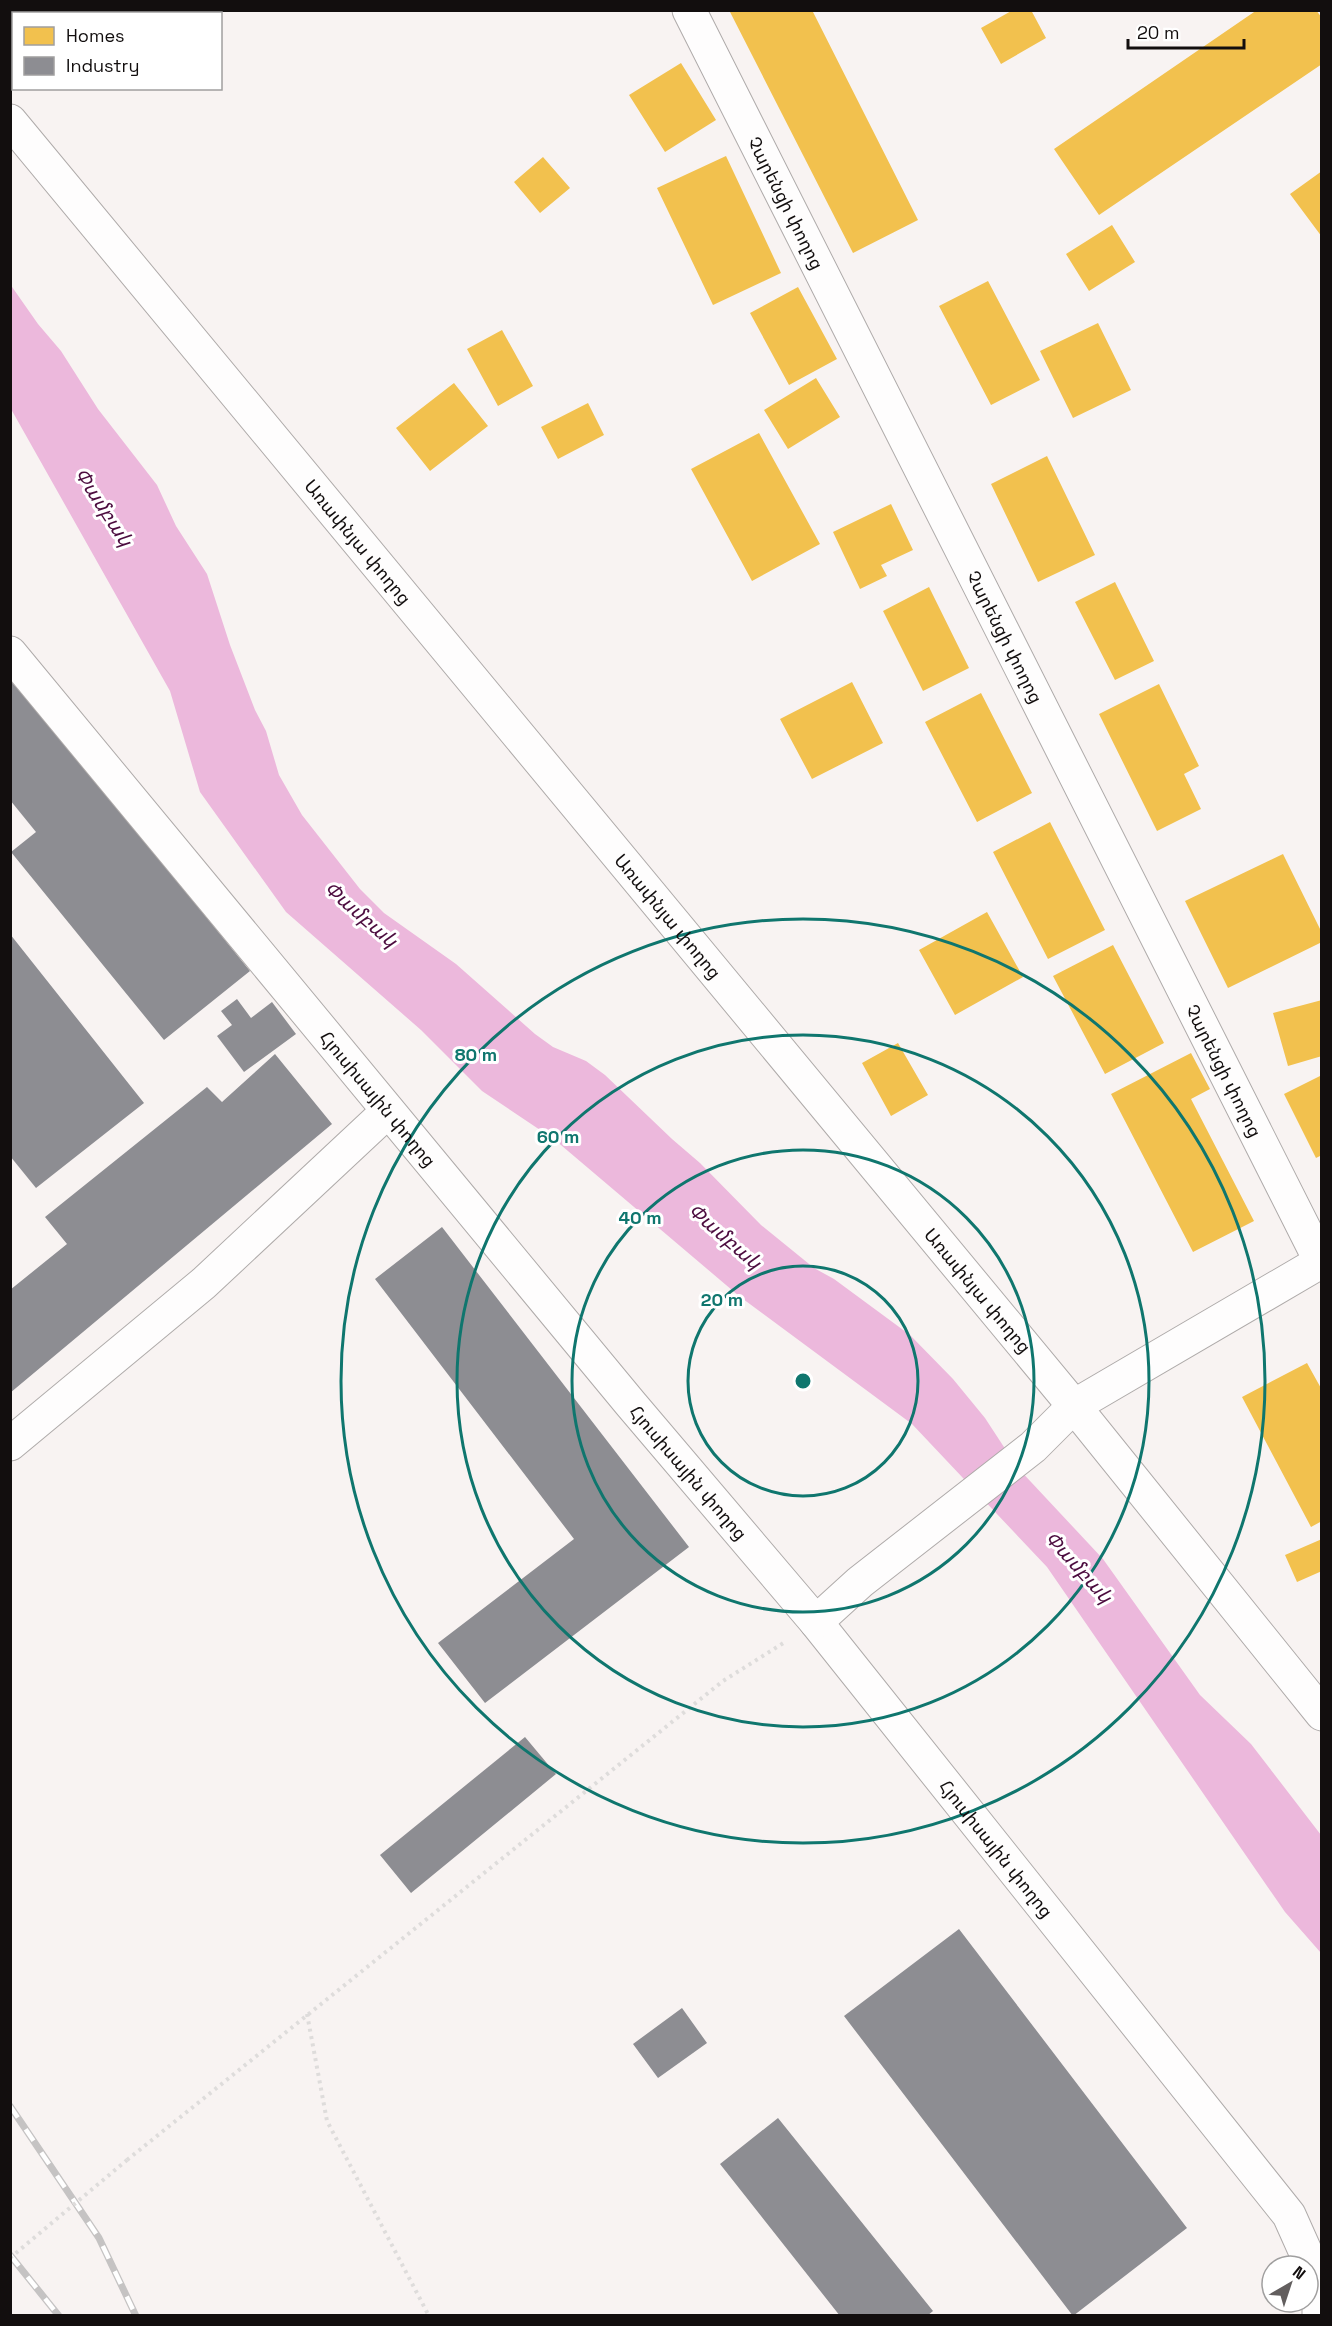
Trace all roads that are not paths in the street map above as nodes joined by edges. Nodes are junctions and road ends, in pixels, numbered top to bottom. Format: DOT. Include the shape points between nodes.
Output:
graph roads {
  1 [pos="689,10"];
  2 [pos="10,121"];
  3 [pos="10,653"];
  4 [pos="388,1111"];
  5 [pos="1321,1262"];
  6 [pos="1074,1406"];
  7 [pos="10,1444"];
  8 [pos="816,1622"];
  9 [pos="1322,1714"];
  10 [pos="1319,2316"];
  1 -- 5 [label="street, Չարենցի փողոց"];
  2 -- 6 [label="street, Առափնյա փողոց"];
  3 -- 4 [label="street, Հյուսիսային փողոց"];
  4 -- 7 [label="street" via="204,1283"];
  4 -- 8 [label="street, Հյուսիսային փողոց"];
  5 -- 6 [label="street"];
  6 -- 8 [label="street" via="1033,1447 860,1582"];
  6 -- 9 [label="street, Առափնյա փողոց"];
  8 -- 10 [label="street, Հյուսիսային փողոց" via="1289,2215 1318,2282"];
}
